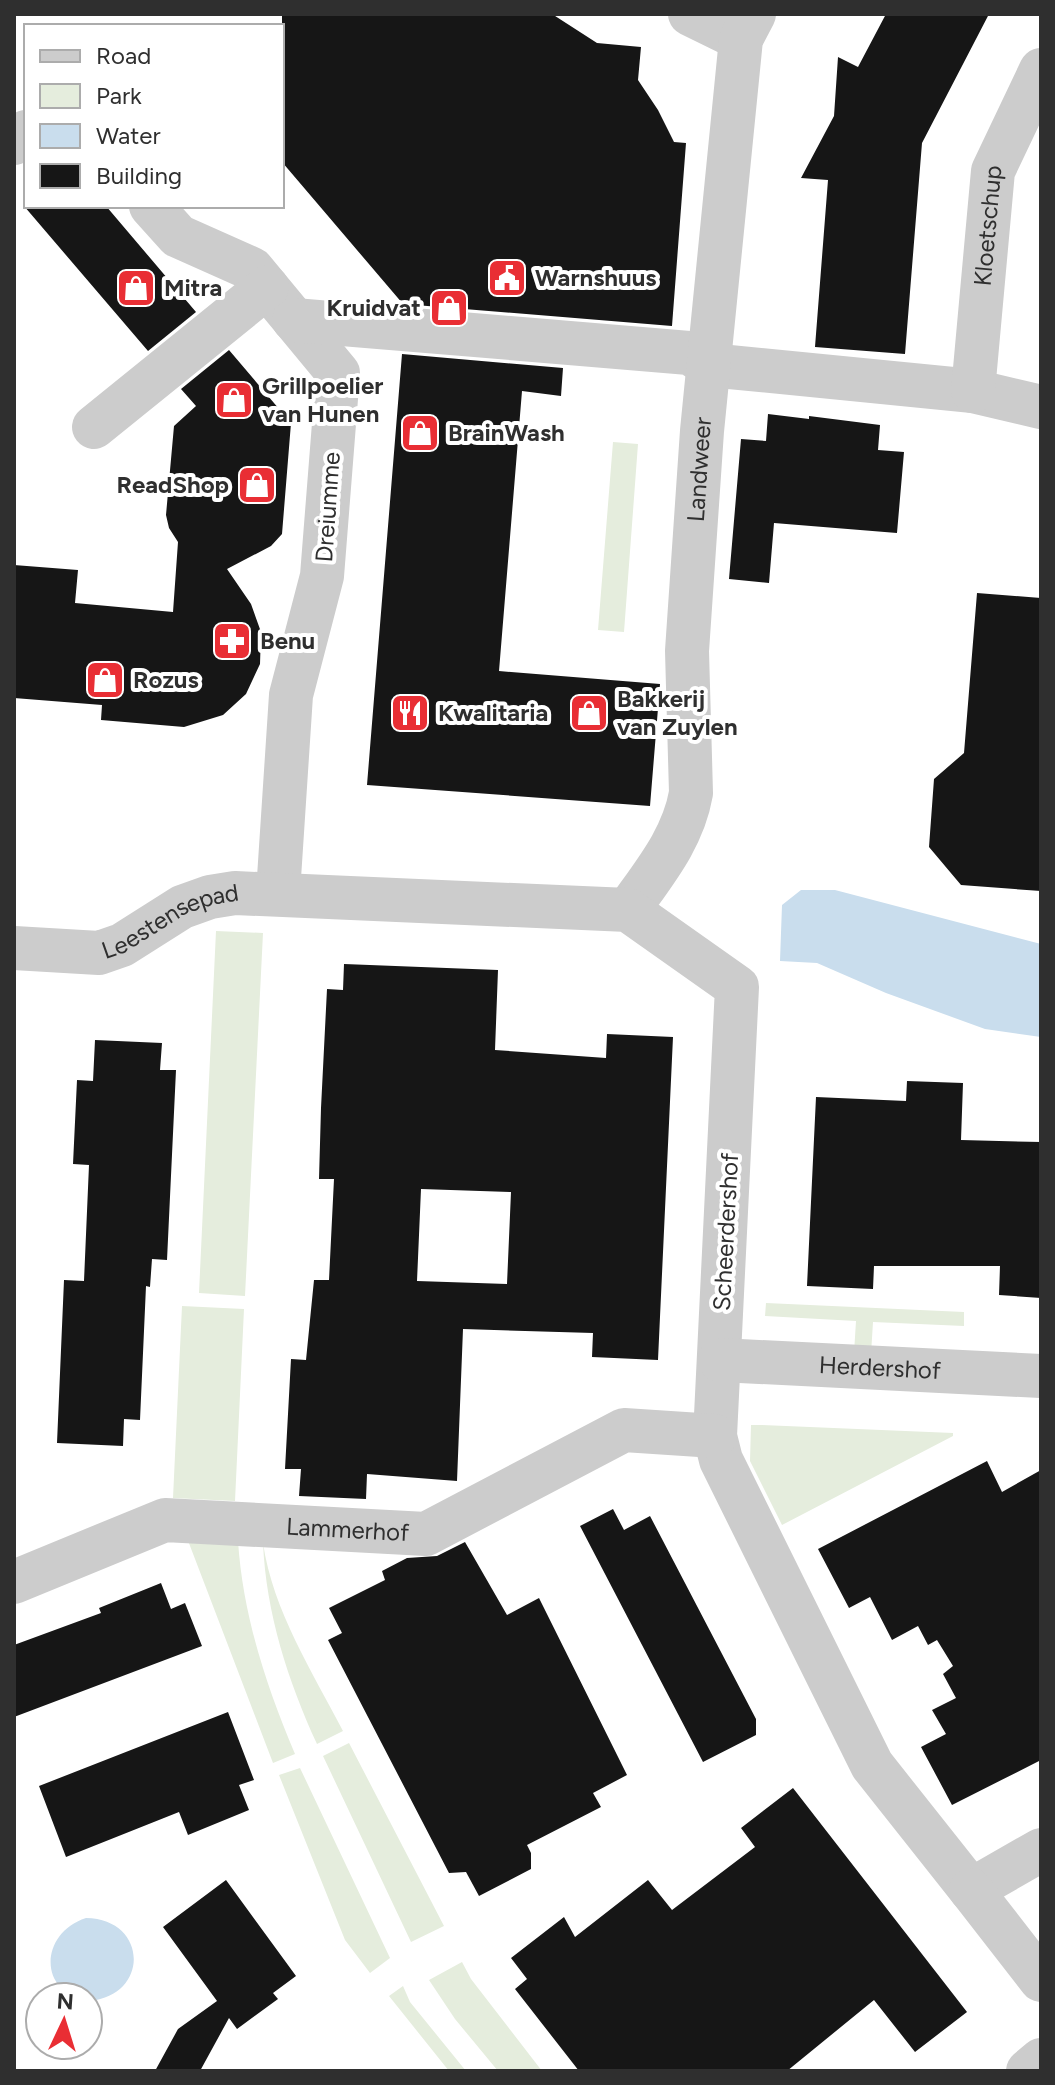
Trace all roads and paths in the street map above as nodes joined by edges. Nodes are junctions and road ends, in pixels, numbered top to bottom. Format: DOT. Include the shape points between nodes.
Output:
graph roads {
  1 [pos="690,14"];
  2 [pos="748,27"];
  3 [pos="1041,70"];
  4 [pos="153,208"];
  5 [pos="267,287"];
  6 [pos="294,320"];
  7 [pos="709,365"];
  8 [pos="973,391"];
  9 [pos="1041,407"];
  10 [pos="94,427"];
  11 [pos="278,893"];
  12 [pos="628,910"];
  13 [pos="14,948"];
  14 [pos="720,1360"];
  15 [pos="1041,1376"];
  16 [pos="715,1436"];
  17 [pos="14,1582"];
  18 [pos="1041,1850"];
  19 [pos="971,1890"];
  20 [pos="1041,1980"];
  21 [pos="1041,2060"];
  22 [pos="1028,2071"];
  1 -- 2 [label="street"];
  2 -- 7 [label="street, Landweer"];
  3 -- 8 [label="street, Kloetschup" via="993,171"];
  4 -- 5 [label="street, Dreiumme" via="178,236 252,269"];
  5 -- 6 [label="street, Dreiumme"];
  5 -- 10 [label="street"];
  6 -- 7 [label="street" via="689,353"];
  6 -- 11 [label="street, Dreiumme" via="338,373 322,576 291,695"];
  7 -- 8 [label="street"];
  7 -- 12 [label="street, Landweer" via="687,651 691,793 680,832"];
  8 -- 9 [label="street"];
  11 -- 12 [label="street"];
  11 -- 13 [label="street, Leestensepad" via="210,897 99,953"];
  12 -- 14 [label="street, Scheerdershof" via="737,987"];
  14 -- 15 [label="street, Herdershof"];
  14 -- 16 [label="street, Scheerdershof"];
  16 -- 17 [label="street, Lammerhof" via="624,1430 426,1534 165,1520"];
  16 -- 19 [label="street, Scheerdershof" via="721,1460 872,1765"];
  18 -- 19 [label="street"];
  19 -- 20 [label="street, Scheerdershof"];
  21 -- 22 [label="street"];
}
